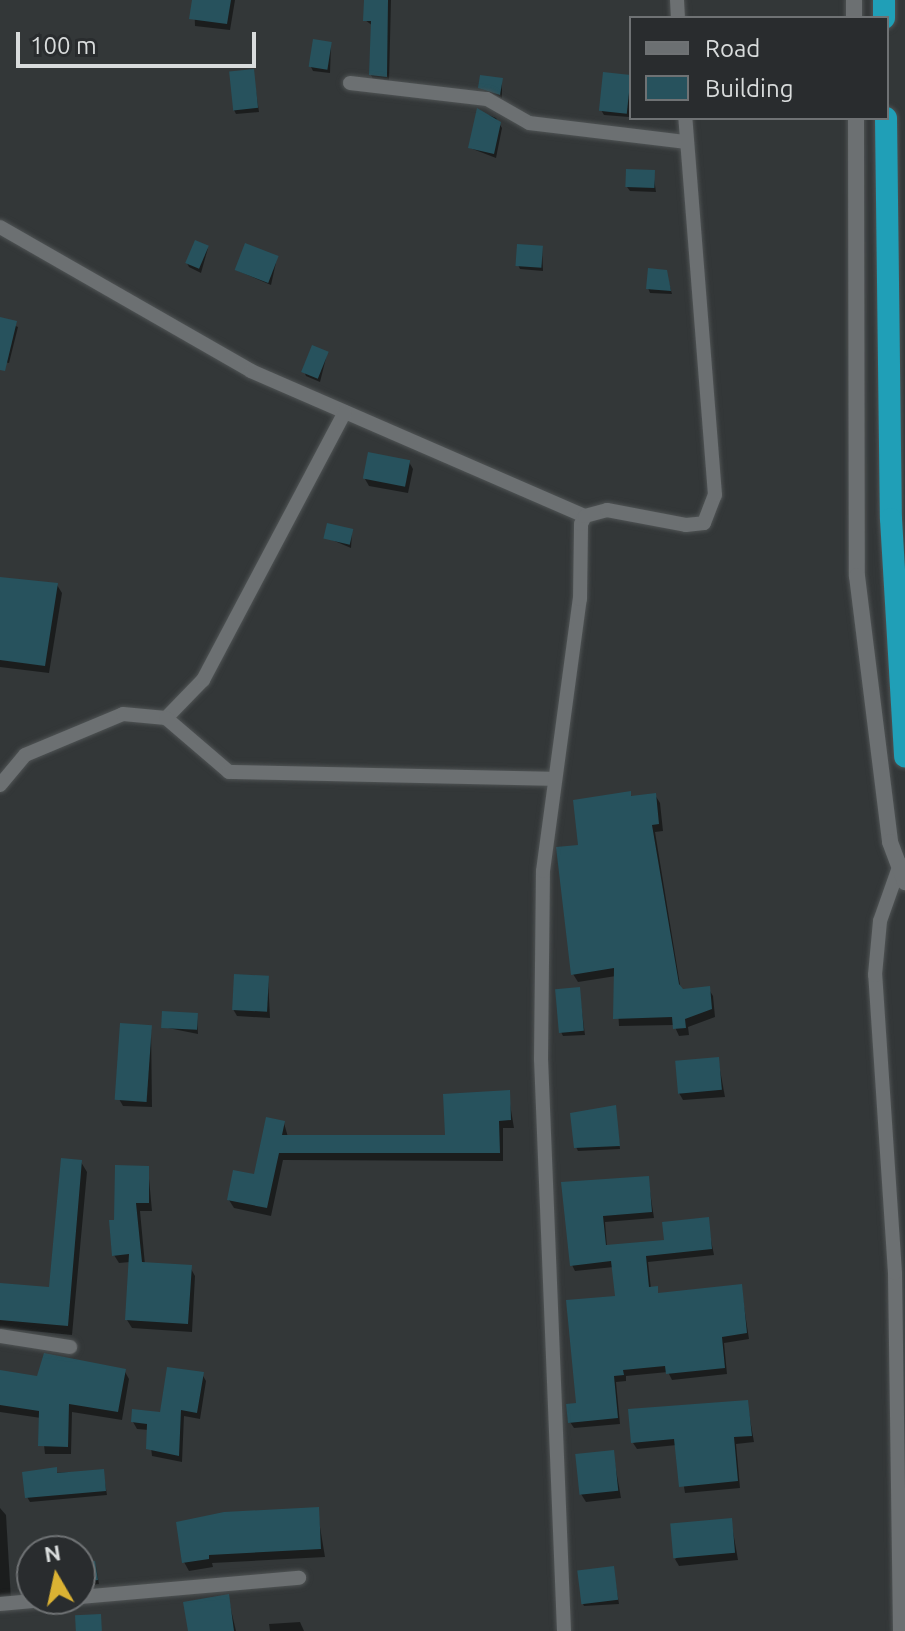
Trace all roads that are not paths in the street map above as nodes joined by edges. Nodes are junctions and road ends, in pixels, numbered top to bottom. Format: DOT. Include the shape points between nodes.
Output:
graph roads {
  1 [pos="350,83"];
  2 [pos="685,120"];
  3 [pos="856,120"];
  4 [pos="886,120"];
  5 [pos="687,142"];
  6 [pos="0,227"];
  7 [pos="345,412"];
  8 [pos="585,516"];
  9 [pos="166,718"];
  10 [pos="905,757"];
  11 [pos="554,779"];
  12 [pos="0,785"];
  13 [pos="903,872"];
  14 [pos="900,1274"];
  15 [pos="0,1336"];
  16 [pos="70,1347"];
  17 [pos="903,1560"];
  18 [pos="299,1578"];
  19 [pos="96,1596"];
  20 [pos="564,1631"];
  21 [pos="900,1631"];
  1 -- 5 [label="street" via="487,99 529,123"];
  2 -- 5 [label="street"];
  3 -- 13 [label="street" via="857,576 890,842"];
  4 -- 10 [label="highway" via="891,519"];
  5 -- 8 [label="street" via="708,461 715,495 704,523 607,510"];
  6 -- 7 [label="street" via="251,371"];
  7 -- 8 [label="street"];
  7 -- 9 [label="street" via="203,680"];
  8 -- 11 [label="street" via="580,599"];
  9 -- 11 [label="street" via="229,772"];
  9 -- 12 [label="street" via="123,714 25,755"];
  11 -- 20 [label="street" via="543,871 541,1059"];
  13 -- 14 [label="street" via="880,921 875,975"];
  14 -- 17 [label="street"];
  15 -- 16 [label="street"];
  17 -- 21 [label="street"];
  18 -- 19 [label="street"];
}
